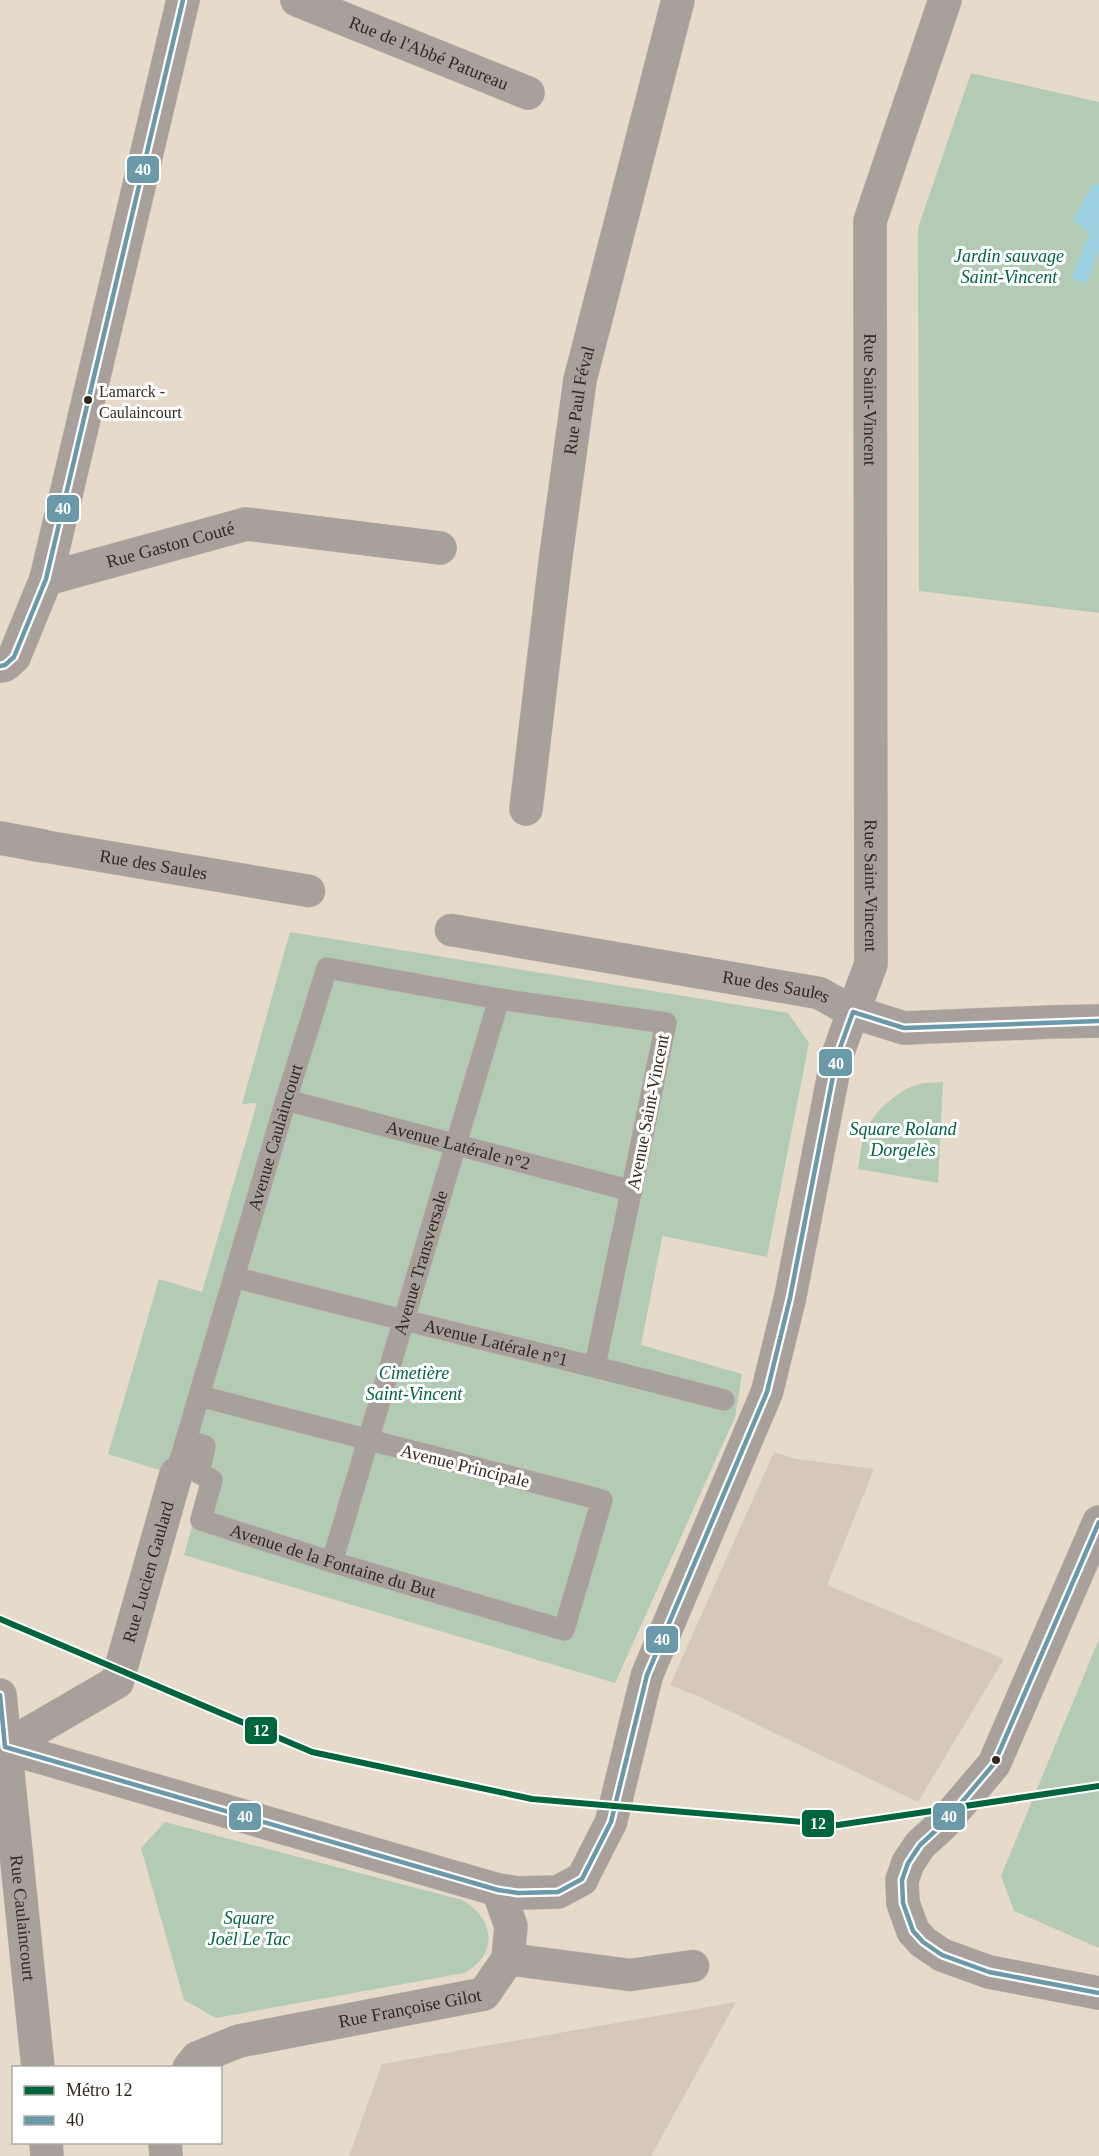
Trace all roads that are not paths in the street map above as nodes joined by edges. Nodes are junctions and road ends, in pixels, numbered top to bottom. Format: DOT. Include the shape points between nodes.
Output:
graph roads {
  1 [pos="183,0"];
  2 [pos="297,0"];
  3 [pos="678,0"];
  4 [pos="945,0"];
  5 [pos="528,93"];
  6 [pos="440,549"];
  7 [pos="46,579"];
  8 [pos="0,666"];
  9 [pos="526,809"];
  10 [pos="0,838"];
  11 [pos="43,846"];
  12 [pos="309,891"];
  13 [pos="451,930"];
  14 [pos="499,999"];
  15 [pos="853,1012"];
  16 [pos="1099,1022"];
  17 [pos="286,1100"];
  18 [pos="456,1144"];
  19 [pos="632,1191"];
  20 [pos="234,1277"];
  21 [pos="403,1321"];
  22 [pos="595,1366"];
  23 [pos="199,1396"];
  24 [pos="724,1401"];
  25 [pos="186,1440"];
  26 [pos="368,1441"];
  27 [pos="176,1474"];
  28 [pos="1099,1522"];
  29 [pos="332,1562"];
  30 [pos="564,1630"];
  31 [pos="0,1695"];
  32 [pos="5,1747"];
  33 [pos="582,1879"];
  34 [pos="498,1890"];
  35 [pos="508,1959"];
  36 [pos="693,1966"];
  37 [pos="1099,1993"];
  38 [pos="38,2066"];
  39 [pos="190,2066"];
  1 -- 7 [label="street"];
  2 -- 5 [label="street, Rue de l'Abbé Patureau"];
  3 -- 9 [label="street, Rue Paul Féval" via="580,380"];
  4 -- 15 [label="street, Rue Saint-Vincent" via="870,221 871,964"];
  6 -- 7 [label="street, Rue Gaston Couté" via="246,524"];
  7 -- 8 [label="street" via="14,657"];
  10 -- 11 [label="street, Rue des Saules"];
  11 -- 12 [label="street, Rue des Saules"];
  13 -- 15 [label="street, Rue des Saules" via="819,993"];
  14 -- 17 [label="lane, Avenue Caulaincourt" via="327,968"];
  14 -- 18 [label="lane, Avenue Transversale"];
  14 -- 19 [label="lane, Avenue Saint-Vincent" via="666,1023"];
  15 -- 16 [label="street, Rue des Saules" via="904,1028"];
  15 -- 33 [label="street, Rue Saint-Vincent" via="837,1056 790,1298 766,1392 647,1675 611,1822"];
  17 -- 18 [label="lane, Avenue Latérale n°2"];
  17 -- 20 [label="lane, Avenue Caulaincourt"];
  18 -- 19 [label="lane, Avenue Latérale n°2"];
  18 -- 21 [label="lane, Avenue Transversale"];
  19 -- 22 [label="lane, Avenue Saint-Vincent"];
  20 -- 21 [label="lane, Avenue Latérale n°1"];
  20 -- 23 [label="lane, Avenue Caulaincourt"];
  21 -- 22 [label="lane, Avenue Latérale n°1"];
  21 -- 26 [label="lane, Avenue Transversale"];
  22 -- 24 [label="lane, Avenue Latérale n°1"];
  23 -- 25 [label="lane, Avenue Caulaincourt"];
  23 -- 26 [label="lane, Avenue Principale"];
  25 -- 27 [label="lane, Avenue Caulaincourt"];
  25 -- 29 [label="lane, Avenue de la Fontaine du But" via="205,1446 199,1473 212,1480 201,1520"];
  26 -- 29 [label="lane, Avenue Transversale"];
  26 -- 30 [label="lane, Avenue Principale" via="602,1500"];
  27 -- 32 [label="street, Rue Lucien Gaulard" via="117,1682"];
  28 -- 37 [label="street" via="994,1764 920,1845 902,1880 903,1903 912,1931 942,1955 989,1972"];
  29 -- 30 [label="lane, Avenue de la Fontaine du But"];
  31 -- 32 [label="street, Rue Caulaincourt"];
  32 -- 34 [label="street"];
  32 -- 38 [label="street, Rue Caulaincourt"];
  33 -- 34 [label="street" via="558,1892"];
  34 -- 35 [label="street" via="511,1926"];
  35 -- 36 [label="street" via="630,1975"];
  35 -- 39 [label="street, Rue Françoise Gilot" via="484,1994 239,2041 197,2058"];
}
